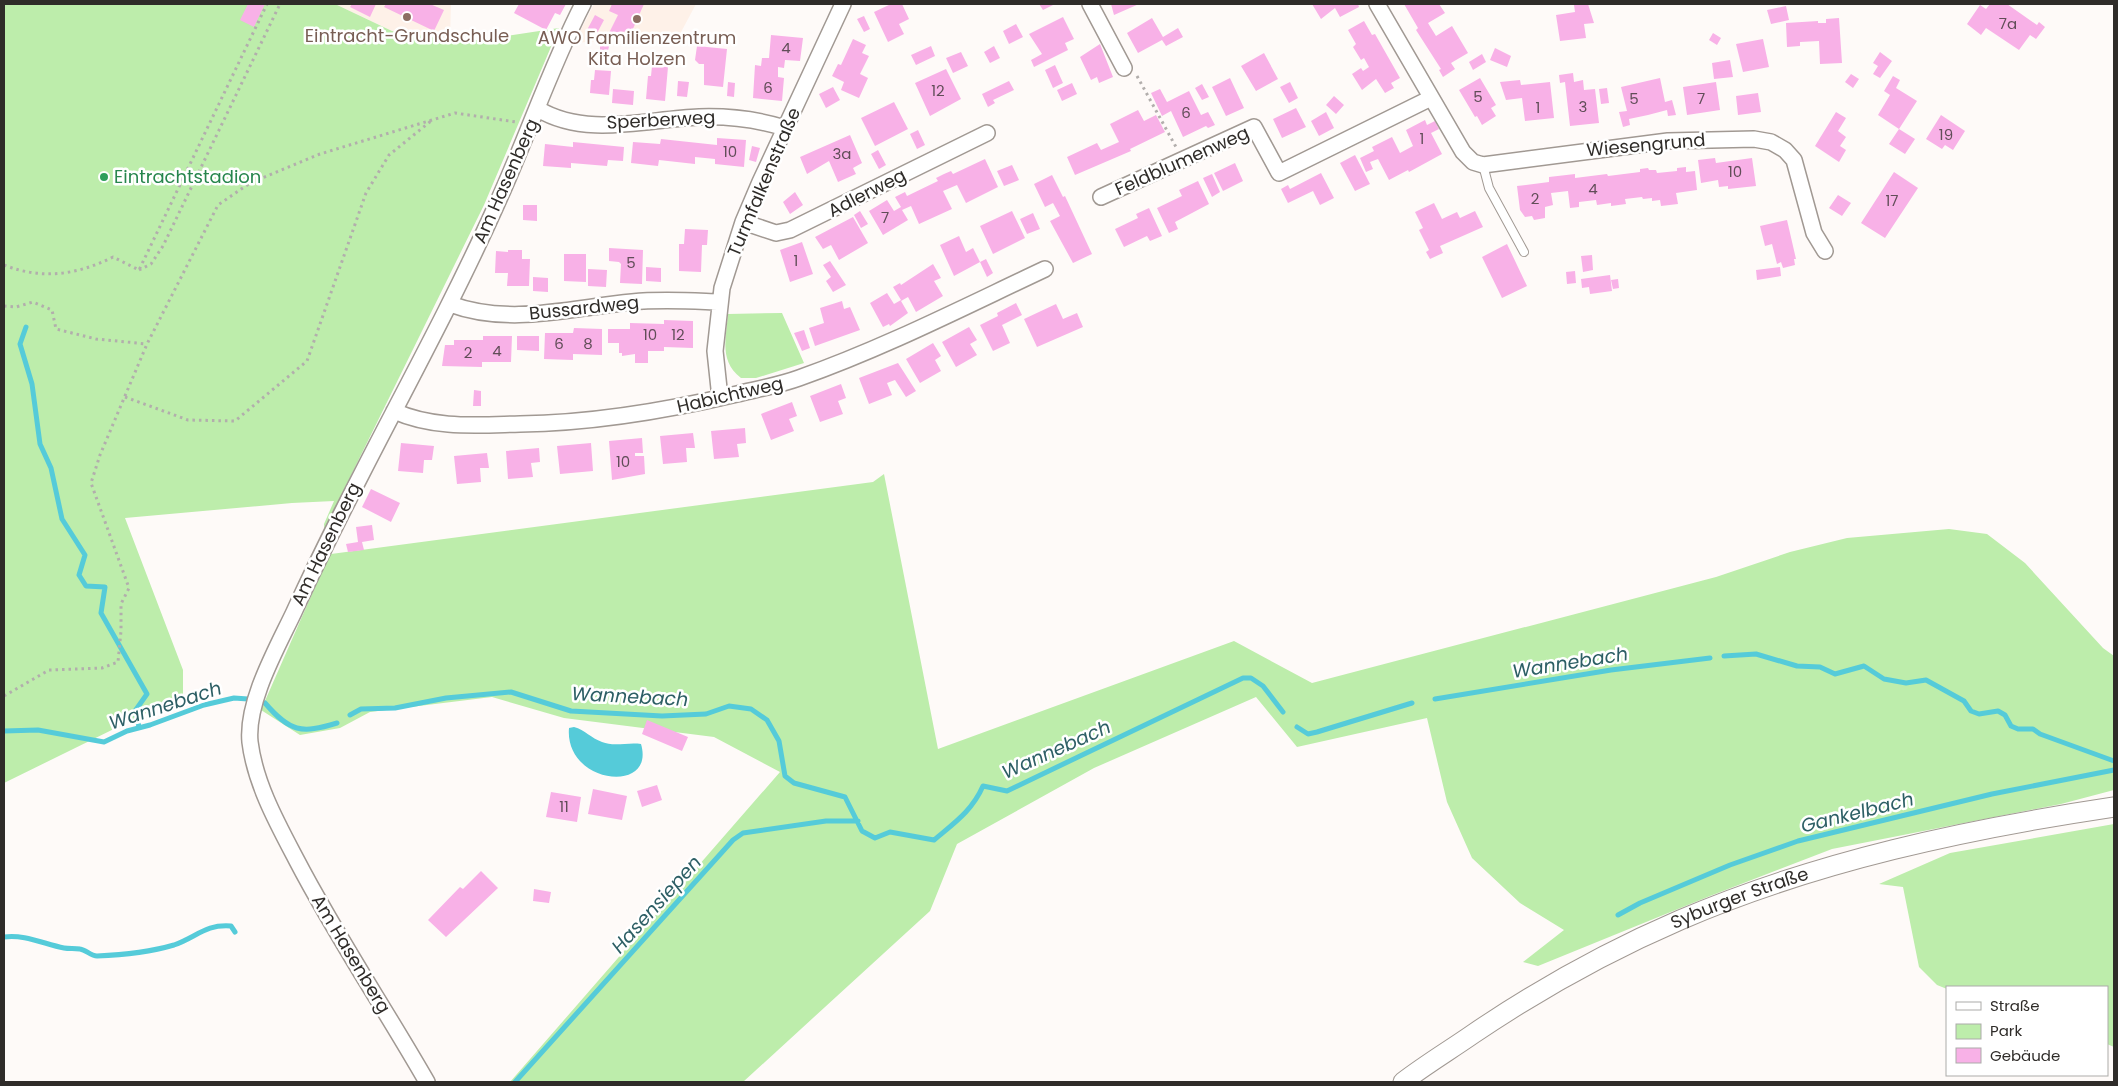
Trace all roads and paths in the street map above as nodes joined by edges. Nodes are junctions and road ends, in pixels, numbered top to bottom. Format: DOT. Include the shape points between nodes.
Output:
graph roads {
  1 [pos="267,4"];
  2 [pos="280,4"];
  3 [pos="583,4"];
  4 [pos="843,4"];
  5 [pos="1090,4"];
  6 [pos="1378,4"];
  7 [pos="1124,68"];
  8 [pos="1431,98"];
  9 [pos="538,109"];
  10 [pos="434,119"];
  11 [pos="531,124"];
  12 [pos="785,128"];
  13 [pos="986,133"];
  14 [pos="1184,160"];
  15 [pos="1483,165"];
  16 [pos="1101,197"];
  17 [pos="743,222"];
  18 [pos="1826,251"];
  19 [pos="1524,252"];
  20 [pos="4,265"];
  21 [pos="1045,269"];
  22 [pos="138,270"];
  23 [pos="720,302"];
  24 [pos="450,304"];
  25 [pos="4,306"];
  26 [pos="147,344"];
  27 [pos="125,397"];
  28 [pos="720,398"];
  29 [pos="394,411"];
  30 [pos="4,696"];
  31 [pos="2114,807"];
  32 [pos="427,1082"];
  33 [pos="1402,1082"];
  1 -- 22 [label="path"];
  2 -- 22 [label="path" via="163,246 151,264"];
  3 -- 9 [label="street, Am Hasenberg"];
  4 -- 12 [label="street, Turmfalkenstraße"];
  5 -- 7 [label="street"];
  6 -- 8 [label="street"];
  7 -- 14 [label="path" via="1132,67"];
  8 -- 14 [label="street, Feldblumenweg" via="1279,173 1254,127"];
  8 -- 15 [label="street" via="1463,152 1473,162"];
  9 -- 11 [label="street, Am Hasenberg"];
  9 -- 12 [label="street, Sperberweg" via="586,124 728,117 757,119"];
  10 -- 11 [label="path" via="454,113"];
  10 -- 26 [label="path" via="320,154 250,183 218,205"];
  10 -- 27 [label="path" via="388,155 366,193 307,361 235,421 188,420"];
  11 -- 24 [label="street, Am Hasenberg" via="496,208"];
  12 -- 17 [label="street, Turmfalkenstraße"];
  13 -- 17 [label="street, Adlerweg" via="790,230 776,232"];
  14 -- 16 [label="street, Feldblumenweg"];
  15 -- 18 [label="street, Wiesengrund" via="1668,141 1754,139 1771,142 1794,160 1814,233"];
  15 -- 19 [label="lane" via="1489,188"];
  17 -- 23 [label="street, Turmfalkenstraße"];
  20 -- 22 [label="path" via="37,274 57,275 76,272 113,257"];
  21 -- 28 [label="street, Habichtweg" via="807,375"];
  23 -- 24 [label="street, Bussardweg" via="633,302 535,314 470,311"];
  23 -- 28 [label="street, Turmfalkenstraße" via="714,351"];
  24 -- 29 [label="street, Am Hasenberg"];
  25 -- 26 [label="path" via="16,308 33,302 52,310 56,328 96,339"];
  26 -- 27 [label="path"];
  27 -- 30 [label="path" via="91,483 129,588 121,604 118,662 102,668 49,670"];
  28 -- 29 [label="street, Habichtweg" via="634,416 561,424 432,424"];
  29 -- 32 [label="street, Am Hasenberg" via="350,494 282,637 258,694 250,732 257,772 279,826 315,896"];
  31 -- 33 [label="street, Syburger Straße" via="1868,857 1763,889 1697,914 1582,968 1503,1014"];
}
